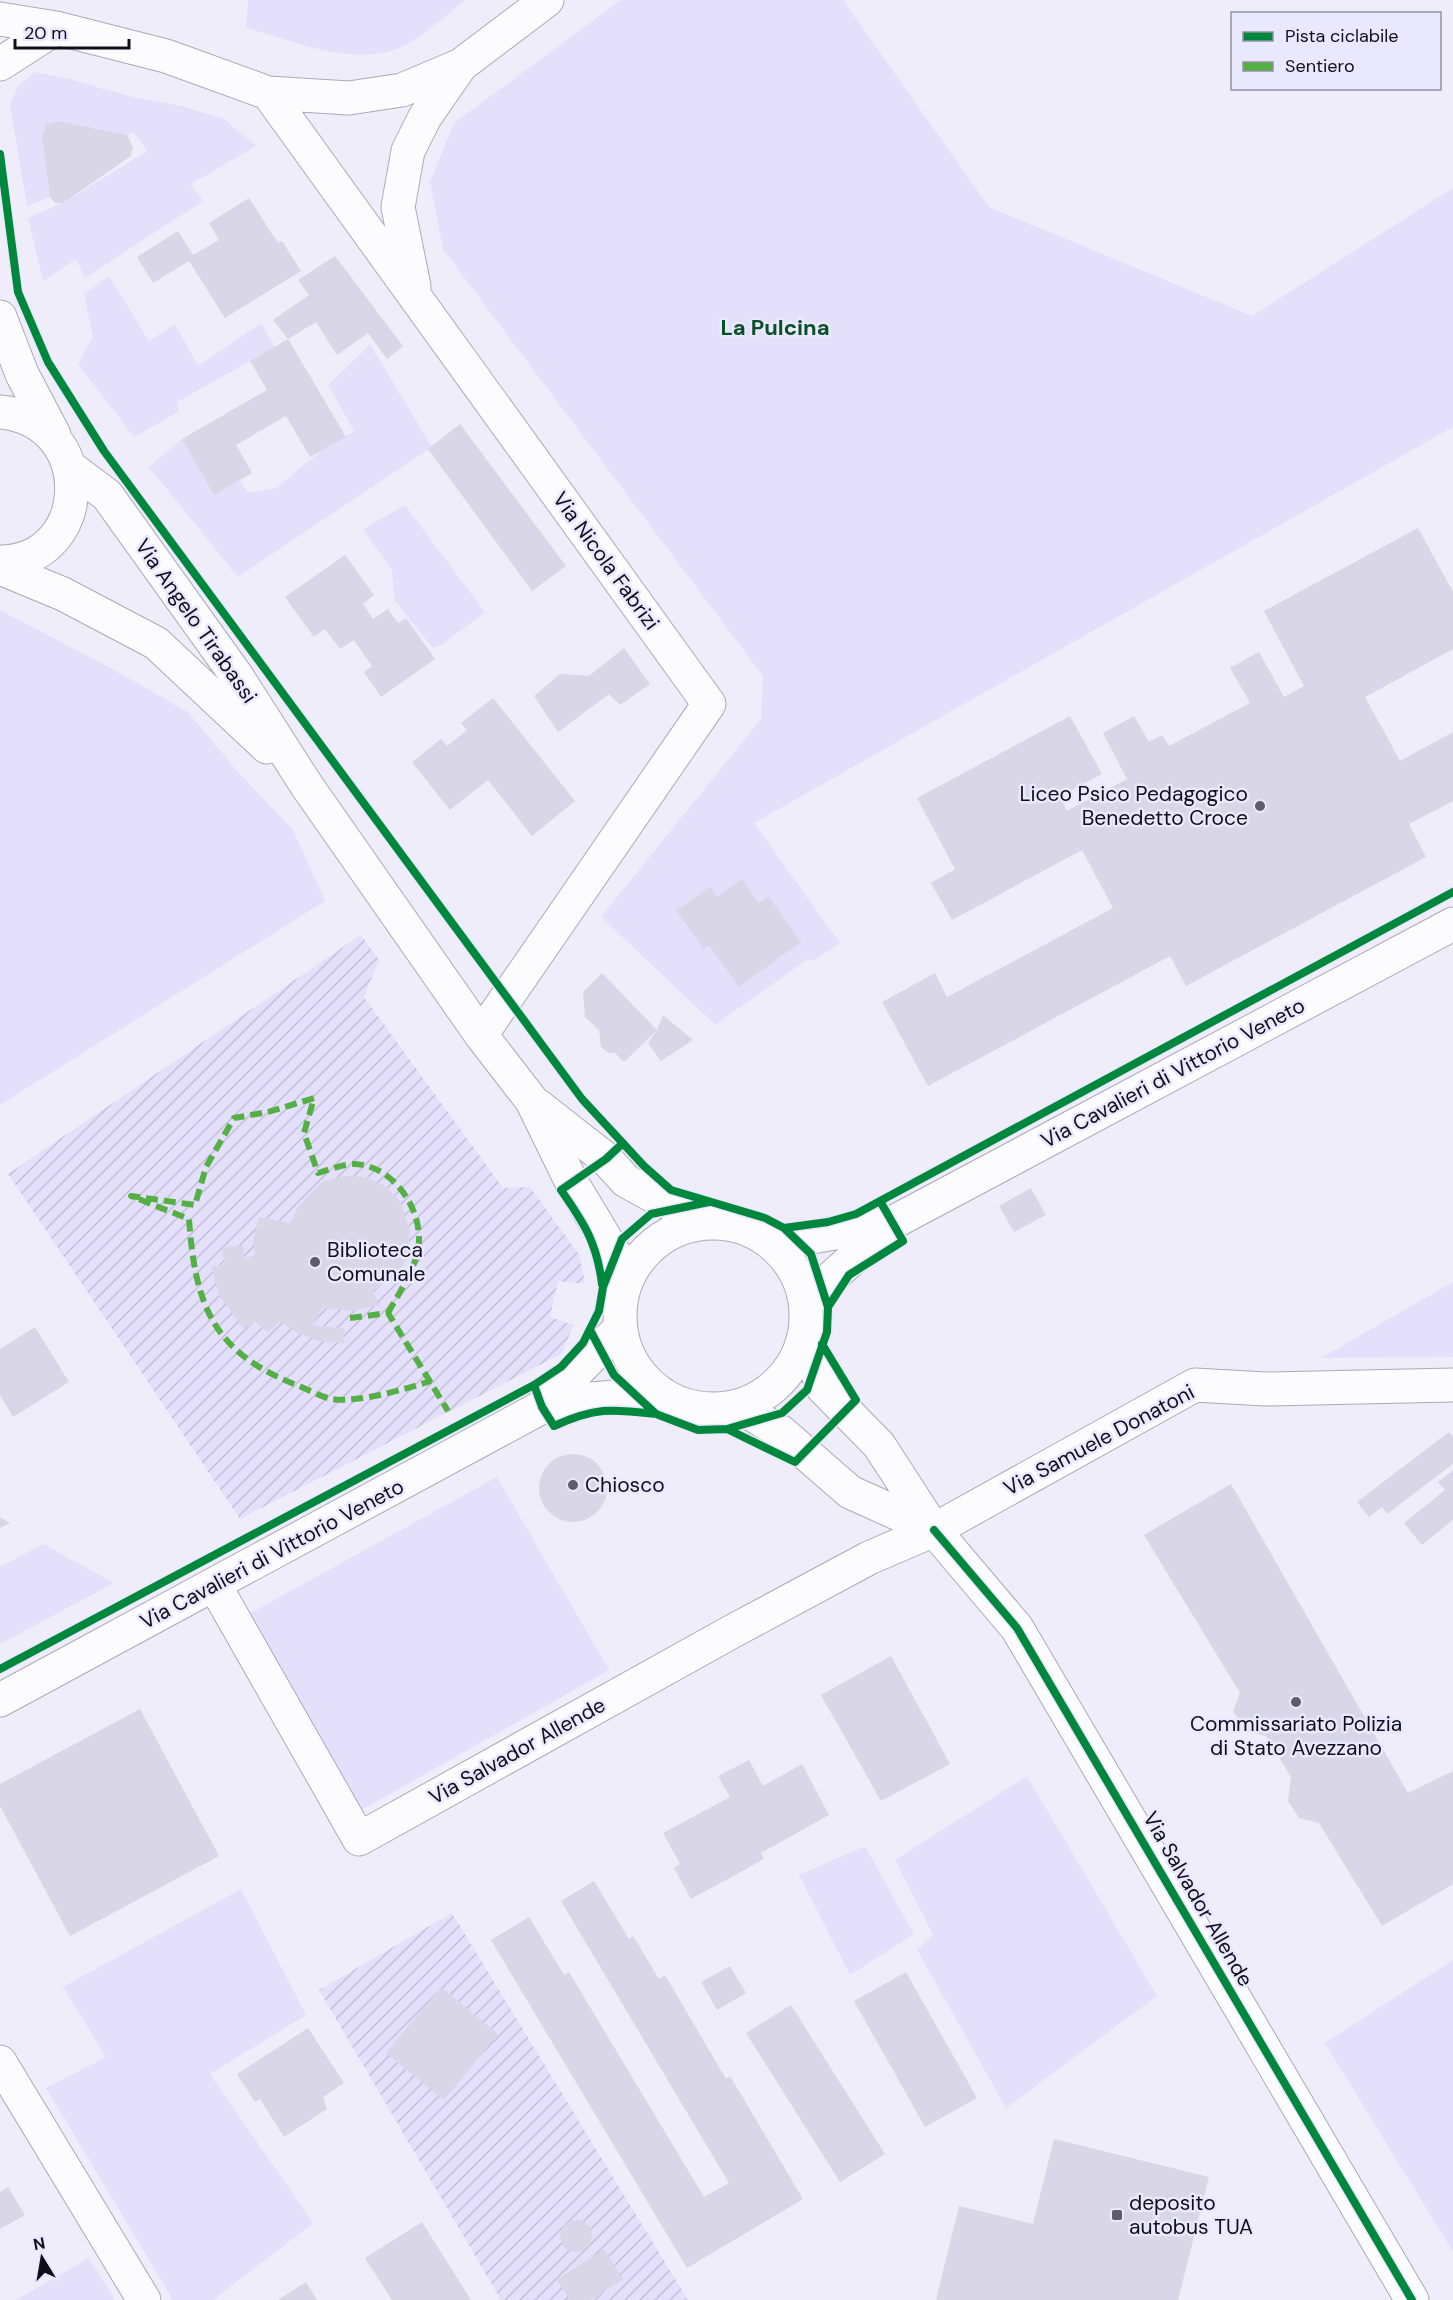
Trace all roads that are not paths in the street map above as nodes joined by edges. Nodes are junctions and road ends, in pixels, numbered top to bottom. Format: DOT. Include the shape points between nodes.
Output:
graph roads {
  1 [pos="25,0"];
  2 [pos="547,0"];
  3 [pos="0,19"];
  4 [pos="56,28"];
  5 [pos="0,64"];
  6 [pos="461,65"];
  7 [pos="268,93"];
  8 [pos="416,296"];
  9 [pos="0,317"];
  10 [pos="0,412"];
  11 [pos="64,455"];
  12 [pos="0,562"];
  13 [pos="0,568"];
  14 [pos="307,786"];
  15 [pos="1453,924"];
  16 [pos="481,1035"];
  17 [pos="532,1101"];
  18 [pos="714,1223"];
  19 [pos="892,1223"];
  20 [pos="772,1244"];
  21 [pos="628,1276"];
  22 [pos="806,1317"];
  23 [pos="620,1328"];
  24 [pos="1453,1385"];
  25 [pos="661,1394"];
  26 [pos="738,1406"];
  27 [pos="542,1407"];
  28 [pos="934,1530"];
  29 [pos="215,1586"];
  30 [pos="0,1700"];
  31 [pos="0,2062"];
  32 [pos="144,2300"];
  33 [pos="1412,2300"];
  1 -- 4 [label="street"];
  2 -- 6 [label="street"];
  3 -- 4 [label="street"];
  4 -- 5 [label="street"];
  4 -- 7 [label="street" via="166,56"];
  6 -- 7 [label="street" via="402,90 349,98"];
  6 -- 8 [label="street" via="425,117 408,151 398,207"];
  7 -- 8 [label="street, Via Nicola Fabrizi"];
  8 -- 16 [label="street, Via Nicola Fabrizi" via="709,704"];
  9 -- 11 [label="street" via="22,374"];
  10 -- 11 [label="street, Via Angelo Tirabassi" via="33,420"];
  11 -- 12 [label="street" via="73,489 70,510 60,529 47,545 29,556"];
  11 -- 14 [label="street, Via Angelo Tirabassi" via="106,495 236,675"];
  13 -- 14 [label="street, Via Angelo Tirabassi" via="63,594 156,644"];
  14 -- 16 [label="street, Via Angelo Tirabassi"];
  15 -- 19 [label="street, Via Cavalieri di Vittorio Veneto"];
  16 -- 17 [label="street, Via Angelo Tirabassi"];
  17 -- 18 [label="street" via="606,1159 627,1181"];
  17 -- 21 [label="street" via="572,1183"];
  18 -- 20 [label="street" via="735,1225"];
  18 -- 21 [label="street" via="687,1226 663,1236 643,1254"];
  19 -- 20 [label="street, Via Cavalieri di Vittorio Veneto"];
  19 -- 22 [label="street, Via Cavalieri di Vittorio Veneto" via="831,1276"];
  20 -- 22 [label="street" via="788,1260 800,1281"];
  21 -- 23 [label="street" via="620,1301"];
  22 -- 26 [label="street" via="797,1355 783,1378 762,1395"];
  22 -- 28 [label="street, Via Salvador Allende" via="822,1387 879,1445"];
  23 -- 25 [label="street" via="627,1354 641,1376"];
  23 -- 27 [label="street, Via Cavalieri di Vittorio Veneto"];
  24 -- 28 [label="street, Via Samuele Donatoni" via="1265,1389 1195,1385"];
  25 -- 26 [label="street" via="703,1408"];
  25 -- 27 [label="street, Via Cavalieri di Vittorio Veneto"];
  26 -- 28 [label="street, Via Salvador Allende" via="781,1432 850,1492"];
  27 -- 29 [label="street, Via Cavalieri di Vittorio Veneto"];
  28 -- 29 [label="street, Via Salvador Allende" via="869,1558 743,1625 359,1839"];
  28 -- 33 [label="street, Via Salvador Allende" via="1017,1628"];
  29 -- 30 [label="street, Via Cavalieri di Vittorio Veneto"];
  31 -- 32 [label="street"];
}
